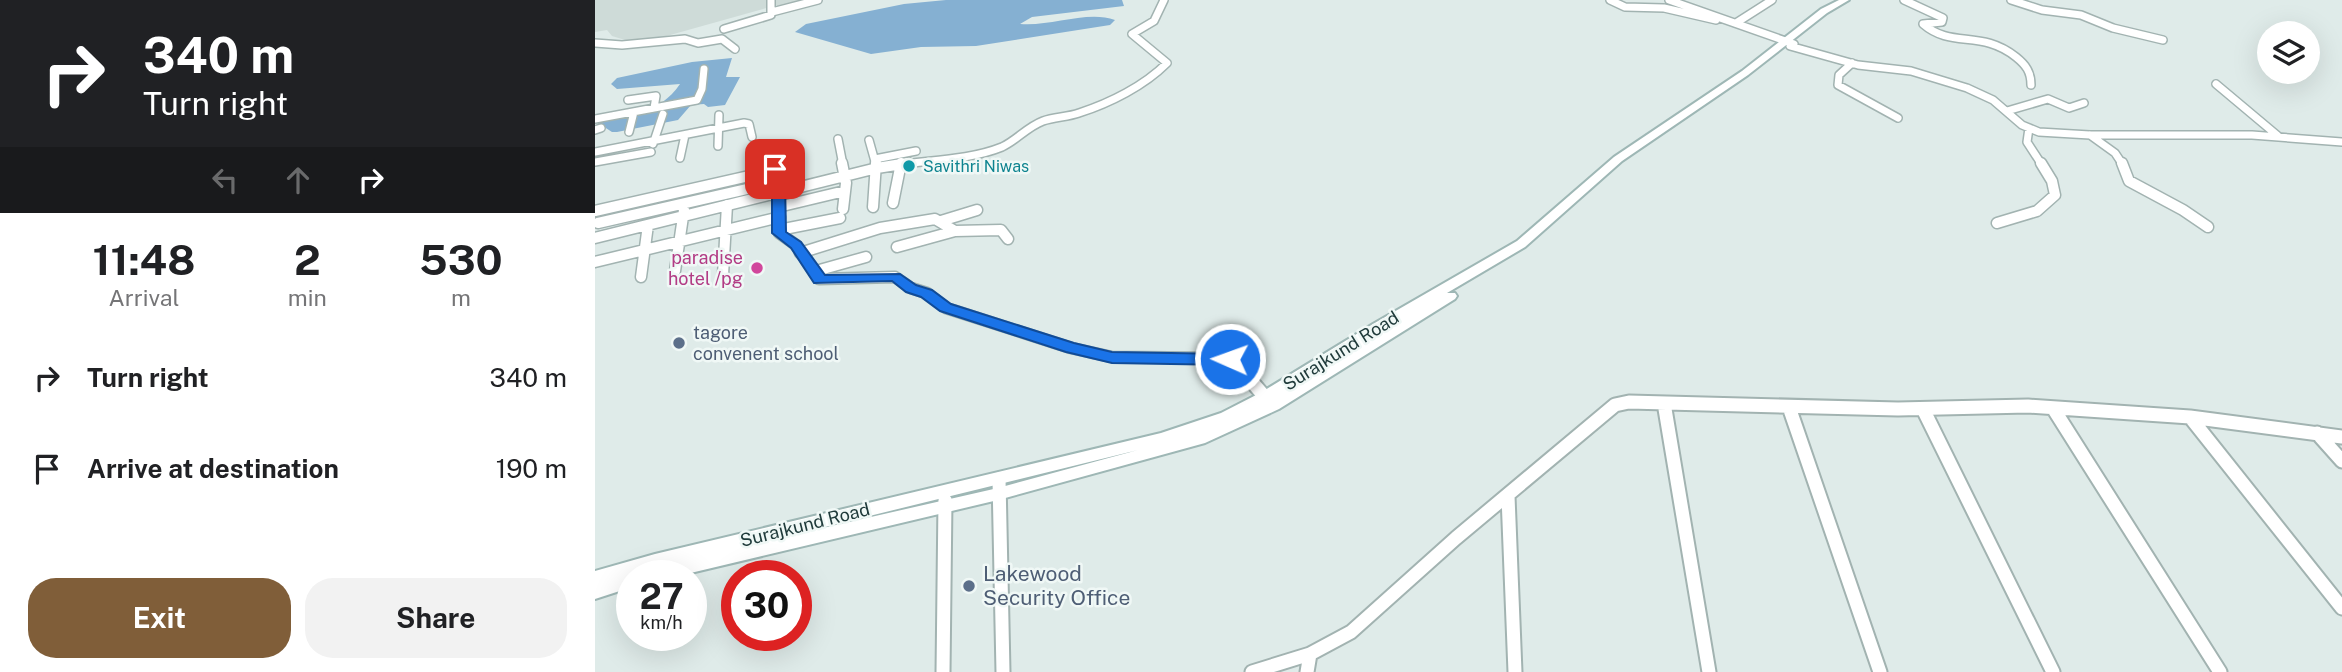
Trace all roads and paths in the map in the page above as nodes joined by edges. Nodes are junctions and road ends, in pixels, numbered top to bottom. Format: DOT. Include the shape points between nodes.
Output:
graph roads {
  1 [pos="771,0"];
  2 [pos="818,0"];
  3 [pos="1164,0"];
  4 [pos="1610,0"];
  5 [pos="1669,0"];
  6 [pos="1677,0"];
  7 [pos="1687,0"];
  8 [pos="1772,0"];
  9 [pos="1845,0"];
  10 [pos="1857,0"];
  11 [pos="1904,0"];
  12 [pos="2011,0"];
  13 [pos="772,12"];
  14 [pos="1726,20"];
  15 [pos="1740,21"];
  16 [pos="724,29"];
  17 [pos="2163,40"];
  18 [pos="1791,42"];
  19 [pos="599,43"];
  20 [pos="595,48"];
  21 [pos="735,50"];
  22 [pos="1852,64"];
  23 [pos="704,69"];
  24 [pos="2216,84"];
  25 [pos="2031,85"];
  26 [pos="628,100"];
  27 [pos="2084,103"];
  28 [pos="654,108"];
  29 [pos="2007,111"];
  30 [pos="634,112"];
  31 [pos="663,114"];
  32 [pos="719,115"];
  33 [pos="1898,118"];
  34 [pos="595,119"];
  35 [pos="2029,128"];
  36 [pos="717,129"];
  37 [pos="628,132"];
  38 [pos="685,135"];
  39 [pos="2090,135"];
  40 [pos="2278,136"];
  41 [pos="752,137"];
  42 [pos="838,139"];
  43 [pos="869,140"];
  44 [pos="655,141"];
  45 [pos="2342,142"];
  46 [pos="718,146"];
  47 [pos="595,152"];
  48 [pos="916,152"];
  49 [pos="680,158"];
  50 [pos="595,162"];
  51 [pos="876,163"];
  52 [pos="901,163"];
  53 [pos="846,176"];
  54 [pos="736,178"];
  55 [pos="778,187"];
  56 [pos="684,190"];
  57 [pos="845,191"];
  58 [pos="737,192"];
  59 [pos="893,203"];
  60 [pos="683,204"];
  61 [pos="732,204"];
  62 [pos="873,207"];
  63 [pos="977,210"];
  64 [pos="596,211"];
  65 [pos="779,212"];
  66 [pos="684,215"];
  67 [pos="941,221"];
  68 [pos="1997,223"];
  69 [pos="648,225"];
  70 [pos="2208,227"];
  71 [pos="596,228"];
  72 [pos="726,230"];
  73 [pos="779,230"];
  74 [pos="955,231"];
  75 [pos="595,238"];
  76 [pos="1008,239"];
  77 [pos="680,241"];
  78 [pos="897,247"];
  79 [pos="646,249"];
  80 [pos="800,253"];
  81 [pos="866,257"];
  82 [pos="595,262"];
  83 [pos="675,271"];
  84 [pos="816,271"];
  85 [pos="723,275"];
  86 [pos="641,277"];
  87 [pos="1265,397"];
  88 [pos="1664,404"];
  89 [pos="1789,407"];
  90 [pos="2053,408"];
  91 [pos="1923,409"];
  92 [pos="2190,416"];
  93 [pos="2317,433"];
  94 [pos="2342,437"];
  95 [pos="2342,461"];
  96 [pos="999,487"];
  97 [pos="1508,496"];
  98 [pos="945,498"];
  99 [pos="707,560"];
  100 [pos="595,579"];
  101 [pos="616,584"];
  102 [pos="595,590"];
  103 [pos="2342,608"];
  104 [pos="1310,654"];
  105 [pos="943,672"];
  106 [pos="1003,672"];
  107 [pos="1252,672"];
  108 [pos="1307,672"];
  109 [pos="1515,672"];
  110 [pos="1709,672"];
  111 [pos="1880,672"];
  112 [pos="2053,672"];
  113 [pos="2220,672"];
  1 -- 13 [label="street"];
  2 -- 13 [label="street"];
  3 -- 52 [label="street" via="1154,21 1132,34 1167,63 1144,83 1078,114 1031,126 992,150"];
  4 -- 14 [label="street" via="1616,6 1660,7 1697,19"];
  5 -- 14 [label="street"];
  6 -- 15 [label="street"];
  7 -- 15 [label="street"];
  8 -- 15 [label="street"];
  9 -- 18 [label="main road, Surajkund Road" via="1824,11"];
  10 -- 18 [label="main road, Surajkund Road"];
  11 -- 25 [label="street" via="1942,17 1942,22 1923,24 1940,35 2000,45 2029,69"];
  12 -- 17 [label="street"];
  13 -- 16 [label="street"];
  14 -- 15 [label="street"];
  15 -- 18 [label="street"];
  18 -- 22 [label="street"];
  18 -- 87 [label="main road, Surajkund Road" via="1618,159 1521,244"];
  18 -- 96 [label="main road, Surajkund Road" via="1637,155 1526,250 1274,405 1199,439"];
  19 -- 20 [label="street"];
  19 -- 21 [label="street" via="724,40"];
  22 -- 29 [label="street" via="1943,80 1981,93"];
  22 -- 33 [label="street" via="1839,75 1838,85"];
  23 -- 28 [label="street" via="699,99"];
  24 -- 40 [label="street"];
  26 -- 28 [label="street" via="656,96"];
  27 -- 29 [label="street" via="2069,108 2046,100"];
  28 -- 30 [label="street"];
  29 -- 35 [label="street"];
  30 -- 34 [label="street"];
  30 -- 37 [label="street"];
  31 -- 44 [label="street"];
  32 -- 36 [label="street"];
  35 -- 39 [label="street" via="2049,134"];
  35 -- 68 [label="street" via="2025,138 2052,181 2055,195 2031,214"];
  36 -- 38 [label="street"];
  36 -- 41 [label="street" via="748,123"];
  36 -- 46 [label="street"];
  38 -- 44 [label="street"];
  38 -- 49 [label="street"];
  39 -- 40 [label="street"];
  39 -- 70 [label="street" via="2119,158 2129,181"];
  40 -- 45 [label="street"];
  42 -- 53 [label="street"];
  43 -- 51 [label="street"];
  44 -- 47 [label="street"];
  44 -- 50 [label="street" via="650,155"];
  48 -- 51 [label="street"];
  51 -- 52 [label="street"];
  51 -- 53 [label="street"];
  51 -- 62 [label="street"];
  52 -- 59 [label="street"];
  53 -- 55 [label="street"];
  53 -- 57 [label="street"];
  54 -- 55 [label="street" via="775,169"];
  54 -- 56 [label="street"];
  54 -- 58 [label="street"];
  55 -- 58 [label="street"];
  55 -- 61 [label="street"];
  55 -- 65 [label="street"];
  56 -- 60 [label="street"];
  56 -- 64 [label="street"];
  57 -- 65 [label="street"];
  57 -- 73 [label="street" via="841,213"];
  58 -- 60 [label="street"];
  58 -- 61 [label="street"];
  60 -- 66 [label="street"];
  60 -- 71 [label="street"];
  61 -- 66 [label="street"];
  61 -- 72 [label="street"];
  63 -- 67 [label="street"];
  64 -- 71 [label="street"];
  65 -- 72 [label="street"];
  65 -- 73 [label="street"];
  66 -- 69 [label="street"];
  66 -- 77 [label="street"];
  67 -- 74 [label="street"];
  67 -- 80 [label="street" via="880,228"];
  69 -- 75 [label="street"];
  69 -- 79 [label="street"];
  72 -- 77 [label="street"];
  72 -- 85 [label="street"];
  73 -- 80 [label="street"];
  74 -- 76 [label="street" via="1001,230"];
  74 -- 78 [label="street"];
  77 -- 79 [label="street"];
  77 -- 83 [label="street"];
  79 -- 82 [label="street"];
  79 -- 86 [label="street"];
  80 -- 84 [label="street"];
  81 -- 84 [label="street"];
  84 -- 87 [label="street" via="825,281 895,277 946,308 1112,357 1227,358"];
  87 -- 96 [label="main road, Surajkund Road" via="1183,432"];
  88 -- 89 [label="street"];
  88 -- 97 [label="street" via="1615,405"];
  88 -- 110 [label="street"];
  89 -- 91 [label="street"];
  89 -- 111 [label="street"];
  90 -- 91 [label="street"];
  90 -- 92 [label="street"];
  90 -- 113 [label="street"];
  91 -- 112 [label="street"];
  92 -- 93 [label="street"];
  92 -- 103 [label="street"];
  93 -- 94 [label="street"];
  93 -- 95 [label="street"];
  96 -- 98 [label="main road, Surajkund Road"];
  96 -- 106 [label="street"];
  97 -- 104 [label="street" via="1351,632"];
  97 -- 109 [label="street"];
  98 -- 99 [label="main road, Surajkund Road"];
  98 -- 100 [label="main road, Surajkund Road" via="655,561"];
  98 -- 105 [label="street"];
  101 -- 102 [label="main road"];
  104 -- 107 [label="street"];
  104 -- 108 [label="street"];
}
